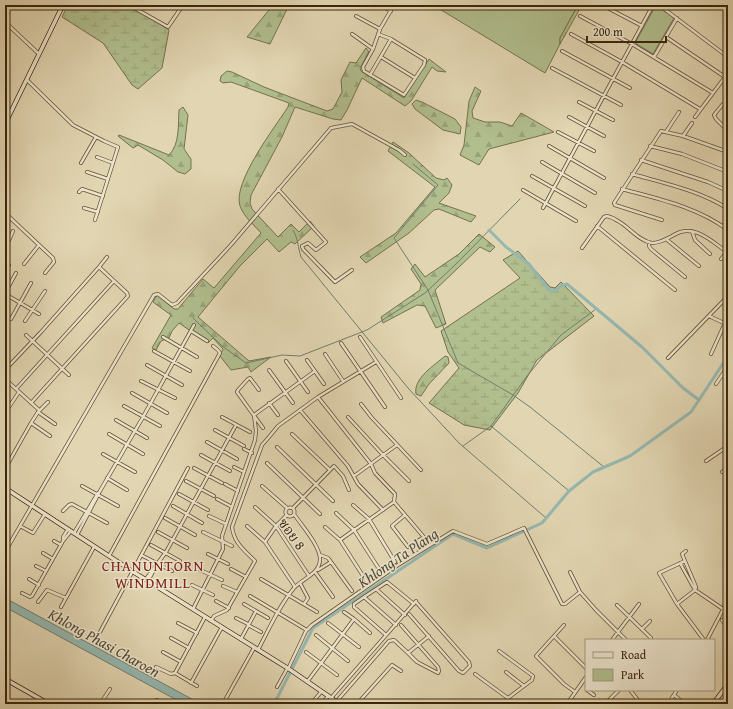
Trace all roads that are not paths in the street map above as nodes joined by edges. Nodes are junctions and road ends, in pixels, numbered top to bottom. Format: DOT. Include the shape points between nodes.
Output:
graph roads {
  1 [pos="63,5"];
  2 [pos="129,5"];
  3 [pos="182,5"];
  4 [pos="380,5"];
  5 [pos="394,5"];
  6 [pos="602,5"];
  7 [pos="653,5"];
  8 [pos="659,5"];
  9 [pos="391,11"];
  10 [pos="356,16"];
  11 [pos="580,16"];
  12 [pos="677,18"];
  13 [pos="5,22"];
  14 [pos="642,26"];
  15 [pos="380,29"];
  16 [pos="352,34"];
  17 [pos="378,34"];
  18 [pos="570,34"];
  19 [pos="666,37"];
  20 [pos="391,39"];
  21 [pos="632,44"];
  22 [pos="373,49"];
  23 [pos="562,51"];
  24 [pos="39,54"];
  25 [pos="728,57"];
  26 [pos="381,58"];
  27 [pos="654,58"];
  28 [pos="622,62"];
  29 [pos="552,68"];
  30 [pos="728,73"];
  31 [pos="370,75"];
  32 [pos="725,77"];
  33 [pos="415,78"];
  34 [pos="613,79"];
  35 [pos="27,80"];
  36 [pos="630,88"];
  37 [pos="713,93"];
  38 [pos="604,96"];
  39 [pos="579,102"];
  40 [pos="621,105"];
  41 [pos="728,107"];
  42 [pos="700,109"];
  43 [pos="596,111"];
  44 [pos="679,112"];
  45 [pos="695,116"];
  46 [pos="569,117"];
  47 [pos="613,120"];
  48 [pos="692,123"];
  49 [pos="5,124"];
  50 [pos="587,127"];
  51 [pos="728,131"];
  52 [pos="558,132"];
  53 [pos="666,132"];
  54 [pos="604,136"];
  55 [pos="683,136"];
  56 [pos="96,137"];
  57 [pos="578,143"];
  58 [pos="549,146"];
  59 [pos="650,146"];
  60 [pos="594,151"];
  61 [pos="728,152"];
  62 [pos="405,155"];
  63 [pos="97,157"];
  64 [pos="570,158"];
  65 [pos="641,160"];
  66 [pos="542,162"];
  67 [pos="81,163"];
  68 [pos="113,163"];
  69 [pos="87,172"];
  70 [pos="728,172"];
  71 [pos="562,173"];
  72 [pos="632,174"];
  73 [pos="532,176"];
  74 [pos="604,178"];
  75 [pos="108,179"];
  76 [pos="553,188"];
  77 [pos="278,189"];
  78 [pos="622,189"];
  79 [pos="523,190"];
  80 [pos="728,191"];
  81 [pos="79,192"];
  82 [pos="595,193"];
  83 [pos="103,196"];
  84 [pos="546,202"];
  85 [pos="585,206"];
  86 [pos="84,208"];
  87 [pos="542,208"];
  88 [pos="728,209"];
  89 [pos="98,212"];
  90 [pos="5,213"];
  91 [pos="96,220"];
  92 [pos="662,220"];
  93 [pos="728,220"];
  94 [pos="576,221"];
  95 [pos="597,226"];
  96 [pos="723,226"];
  97 [pos="728,230"];
  98 [pos="13,231"];
  99 [pos="692,231"];
  100 [pos="5,234"];
  101 [pos="10,238"];
  102 [pos="666,239"];
  103 [pos="650,242"];
  104 [pos="39,245"];
  105 [pos="6,246"];
  106 [pos="582,248"];
  107 [pos="727,251"];
  108 [pos="710,254"];
  109 [pos="107,257"];
  110 [pos="721,259"];
  111 [pos="5,262"];
  112 [pos="24,264"];
  113 [pos="9,265"];
  114 [pos="699,266"];
  115 [pos="99,267"];
  116 [pos="352,270"];
  117 [pos="16,273"];
  118 [pos="45,273"];
  119 [pos="685,277"];
  120 [pos="114,281"];
  121 [pos="32,283"];
  122 [pos="675,290"];
  123 [pos="45,291"];
  124 [pos="5,294"];
  125 [pos="728,296"];
  126 [pos="20,303"];
  127 [pos="32,310"];
  128 [pos="39,314"];
  129 [pos="709,316"];
  130 [pos="11,319"];
  131 [pos="25,321"];
  132 [pos="727,324"];
  133 [pos="194,325"];
  134 [pos="190,331"];
  135 [pos="26,335"];
  136 [pos="163,337"];
  137 [pos="360,337"];
  138 [pos="33,341"];
  139 [pos="206,341"];
  140 [pos="341,343"];
  141 [pos="214,346"];
  142 [pos="182,348"];
  143 [pos="154,351"];
  144 [pos="48,354"];
  145 [pos="325,354"];
  146 [pos="711,354"];
  147 [pos="197,356"];
  148 [pos="668,358"];
  149 [pos="307,360"];
  150 [pos="286,361"];
  151 [pos="174,362"];
  152 [pos="376,362"];
  153 [pos="147,365"];
  154 [pos="728,366"];
  155 [pos="62,369"];
  156 [pos="5,370"];
  157 [pos="269,370"];
  158 [pos="190,371"];
  159 [pos="315,371"];
  160 [pos="360,371"];
  161 [pos="69,375"];
  162 [pos="722,375"];
  163 [pos="166,376"];
  164 [pos="5,379"];
  165 [pos="728,380"];
  166 [pos="141,381"];
  167 [pos="343,381"];
  168 [pos="300,382"];
  169 [pos="324,384"];
  170 [pos="716,384"];
  171 [pos="182,385"];
  172 [pos="16,389"];
  173 [pos="158,390"];
  174 [pos="260,390"];
  175 [pos="19,392"];
  176 [pos="285,392"];
  177 [pos="308,392"];
  178 [pos="132,393"];
  179 [pos="318,397"];
  180 [pos="175,398"];
  181 [pos="401,398"];
  182 [pos="48,402"];
  183 [pos="151,403"];
  184 [pos="269,403"];
  185 [pos="293,403"];
  186 [pos="31,404"];
  187 [pos="361,404"];
  188 [pos="124,406"];
  189 [pos="385,407"];
  190 [pos="300,410"];
  191 [pos="38,411"];
  192 [pos="5,413"];
  193 [pos="167,413"];
  194 [pos="254,415"];
  195 [pos="278,415"];
  196 [pos="143,417"];
  197 [pos="222,417"];
  198 [pos="348,417"];
  199 [pos="116,420"];
  200 [pos="31,423"];
  201 [pos="55,424"];
  202 [pos="236,425"];
  203 [pos="160,426"];
  204 [pos="263,428"];
  205 [pos="215,430"];
  206 [pos="134,431"];
  207 [pos="250,432"];
  208 [pos="109,434"];
  209 [pos="292,434"];
  210 [pos="50,436"];
  211 [pos="147,438"];
  212 [pos="229,438"];
  213 [pos="207,442"];
  214 [pos="127,444"];
  215 [pos="397,445"];
  216 [pos="728,446"];
  217 [pos="277,448"];
  218 [pos="222,450"];
  219 [pos="252,453"];
  220 [pos="103,454"];
  221 [pos="143,454"];
  222 [pos="200,455"];
  223 [pos="383,455"];
  224 [pos="237,459"];
  225 [pos="706,461"];
  226 [pos="116,462"];
  227 [pos="215,463"];
  228 [pos="267,463"];
  229 [pos="371,464"];
  230 [pos="234,467"];
  231 [pos="188,468"];
  232 [pos="194,468"];
  233 [pos="728,468"];
  234 [pos="5,469"];
  235 [pos="330,470"];
  236 [pos="422,470"];
  237 [pos="230,471"];
  238 [pos="135,472"];
  239 [pos="244,472"];
  240 [pos="722,472"];
  241 [pos="208,476"];
  242 [pos="354,476"];
  243 [pos="107,478"];
  244 [pos="186,481"];
  245 [pos="409,481"];
  246 [pos="316,484"];
  247 [pos="82,486"];
  248 [pos="262,486"];
  249 [pos="5,488"];
  250 [pos="201,489"];
  251 [pos="127,490"];
  252 [pos="238,490"];
  253 [pos="349,490"];
  254 [pos="180,494"];
  255 [pos="97,495"];
  256 [pos="214,496"];
  257 [pos="304,497"];
  258 [pos="216,499"];
  259 [pos="333,501"];
  260 [pos="194,502"];
  261 [pos="394,502"];
  262 [pos="353,505"];
  263 [pos="32,506"];
  264 [pos="118,506"];
  265 [pos="173,506"];
  266 [pos="232,507"];
  267 [pos="256,507"];
  268 [pos="287,508"];
  269 [pos="293,508"];
  270 [pos="208,510"];
  271 [pos="382,510"];
  272 [pos="63,511"];
  273 [pos="88,512"];
  274 [pos="336,513"];
  275 [pos="45,514"];
  276 [pos="294,514"];
  277 [pos="320,514"];
  278 [pos="187,515"];
  279 [pos="405,515"];
  280 [pos="209,516"];
  281 [pos="287,516"];
  282 [pos="165,518"];
  283 [pos="369,519"];
  284 [pos="107,523"];
  285 [pos="202,523"];
  286 [pos="226,524"];
  287 [pos="20,526"];
  288 [pos="247,526"];
  289 [pos="276,526"];
  290 [pos="325,526"];
  291 [pos="181,527"];
  292 [pos="354,530"];
  293 [pos="72,532"];
  294 [pos="158,532"];
  295 [pos="203,532"];
  296 [pos="194,535"];
  297 [pos="424,537"];
  298 [pos="173,540"];
  299 [pos="222,540"];
  300 [pos="340,540"];
  301 [pos="54,541"];
  302 [pos="265,542"];
  303 [pos="429,543"];
  304 [pos="61,545"];
  305 [pos="151,545"];
  306 [pos="232,546"];
  307 [pos="94,547"];
  308 [pos="188,548"];
  309 [pos="686,551"];
  310 [pos="5,552"];
  311 [pos="166,552"];
  312 [pos="44,554"];
  313 [pos="208,554"];
  314 [pos="320,555"];
  315 [pos="109,556"];
  316 [pos="143,556"];
  317 [pos="53,559"];
  318 [pos="218,559"];
  319 [pos="180,560"];
  320 [pos="685,561"];
  321 [pos="331,562"];
  322 [pos="395,562"];
  323 [pos="680,563"];
  324 [pos="228,564"];
  325 [pos="157,565"];
  326 [pos="36,566"];
  327 [pos="231,569"];
  328 [pos="200,570"];
  329 [pos="46,571"];
  330 [pos="132,571"];
  331 [pos="172,571"];
  332 [pos="316,571"];
  333 [pos="381,572"];
  334 [pos="570,572"];
  335 [pos="210,575"];
  336 [pos="310,576"];
  337 [pos="246,577"];
  338 [pos="29,579"];
  339 [pos="261,579"];
  340 [pos="147,580"];
  341 [pos="222,580"];
  342 [pos="368,582"];
  343 [pos="300,583"];
  344 [pos="39,585"];
  345 [pos="192,585"];
  346 [pos="223,586"];
  347 [pos="296,587"];
  348 [pos="376,589"];
  349 [pos="203,590"];
  350 [pos="695,590"];
  351 [pos="352,591"];
  352 [pos="238,592"];
  353 [pos="580,592"];
  354 [pos="22,593"];
  355 [pos="213,595"];
  356 [pos="250,596"];
  357 [pos="288,596"];
  358 [pos="333,597"];
  359 [pos="364,597"];
  360 [pos="66,598"];
  361 [pos="728,600"];
  362 [pos="216,601"];
  363 [pos="38,602"];
  364 [pos="415,602"];
  365 [pos="244,604"];
  366 [pos="304,604"];
  367 [pos="639,604"];
  368 [pos="677,604"];
  369 [pos="617,605"];
  370 [pos="61,607"];
  371 [pos="228,608"];
  372 [pos="193,609"];
  373 [pos="723,609"];
  374 [pos="256,611"];
  375 [pos="316,612"];
  376 [pos="344,612"];
  377 [pos="278,613"];
  378 [pos="409,614"];
  379 [pos="404,615"];
  380 [pos="205,617"];
  381 [pos="629,617"];
  382 [pos="236,618"];
  383 [pos="268,618"];
  384 [pos="354,620"];
  385 [pos="722,620"];
  386 [pos="211,621"];
  387 [pos="650,621"];
  388 [pos="178,623"];
  389 [pos="328,624"];
  390 [pos="248,625"];
  391 [pos="396,625"];
  392 [pos="564,625"];
  393 [pos="728,625"];
  394 [pos="401,626"];
  395 [pos="222,628"];
  396 [pos="305,629"];
  397 [pos="642,629"];
  398 [pos="100,632"];
  399 [pos="261,632"];
  400 [pos="618,632"];
  401 [pos="197,633"];
  402 [pos="370,633"];
  403 [pos="342,634"];
  404 [pos="316,635"];
  405 [pos="386,635"];
  406 [pos="429,636"];
  407 [pos="555,636"];
  408 [pos="171,638"];
  409 [pos="651,638"];
  410 [pos="240,639"];
  411 [pos="613,639"];
  412 [pos="625,639"];
  413 [pos="704,639"];
  414 [pos="706,639"];
  415 [pos="418,645"];
  416 [pos="359,647"];
  417 [pos="189,648"];
  418 [pos="332,648"];
  419 [pos="256,649"];
  420 [pos="498,651"];
  421 [pos="164,652"];
  422 [pos="306,652"];
  423 [pos="408,653"];
  424 [pos="348,661"];
  425 [pos="181,662"];
  426 [pos="320,663"];
  427 [pos="156,667"];
  428 [pos="585,667"];
  429 [pos="289,670"];
  430 [pos="402,671"];
  431 [pos="506,672"];
  432 [pos="175,673"];
  433 [pos="475,674"];
  434 [pos="337,676"];
  435 [pos="585,678"];
  436 [pos="5,679"];
  437 [pos="306,682"];
  438 [pos="191,683"];
  439 [pos="728,684"];
  440 [pos="580,685"];
  441 [pos="197,686"];
  442 [pos="524,686"];
  443 [pos="277,687"];
  444 [pos="110,689"];
  445 [pos="585,689"];
  446 [pos="726,690"];
  447 [pos="588,691"];
  448 [pos="618,691"];
  449 [pos="631,691"];
  450 [pos="676,691"];
  451 [pos="321,692"];
  452 [pos="575,692"];
  453 [pos="594,695"];
  454 [pos="674,695"];
  455 [pos="329,697"];
  456 [pos="508,698"];
  457 [pos="157,700"];
  458 [pos="338,703"];
  459 [pos="49,704"];
  460 [pos="100,704"];
  461 [pos="155,704"];
  462 [pos="225,704"];
  463 [pos="311,704"];
  464 [pos="322,704"];
  465 [pos="356,704"];
  466 [pos="516,704"];
  467 [pos="567,704"];
  468 [pos="604,704"];
  469 [pos="641,704"];
  470 [pos="668,704"];
  471 [pos="685,704"];
  472 [pos="713,704"];
  1 -- 24 [label="street"];
  2 -- 3 [label="street" via="168,27"];
  4 -- 9 [label="street"];
  5 -- 9 [label="street"];
  6 -- 14 [label="street"];
  7 -- 14 [label="street"];
  8 -- 12 [label="street"];
  9 -- 15 [label="street"];
  10 -- 15 [label="street"];
  11 -- 21 [label="street"];
  12 -- 19 [label="street"];
  12 -- 25 [label="street"];
  13 -- 24 [label="street"];
  14 -- 21 [label="street"];
  15 -- 17 [label="street"];
  16 -- 22 [label="street"];
  17 -- 20 [label="street"];
  17 -- 22 [label="street"];
  18 -- 28 [label="street"];
  19 -- 27 [label="street"];
  19 -- 32 [label="street"];
  20 -- 26 [label="street"];
  20 -- 33 [label="street" via="425,60"];
  21 -- 27 [label="street"];
  21 -- 28 [label="street"];
  22 -- 31 [label="street" via="363,69"];
  23 -- 34 [label="street"];
  24 -- 35 [label="street"];
  26 -- 31 [label="street"];
  26 -- 33 [label="street"];
  27 -- 37 [label="street"];
  28 -- 34 [label="street"];
  28 -- 42 [label="street"];
  29 -- 38 [label="street"];
  30 -- 32 [label="street"];
  31 -- 33 [label="street" via="404,95"];
  32 -- 37 [label="street"];
  34 -- 36 [label="street"];
  34 -- 38 [label="street"];
  35 -- 49 [label="street"];
  35 -- 56 [label="street" via="71,124"];
  37 -- 42 [label="street"];
  38 -- 40 [label="street"];
  38 -- 43 [label="street"];
  39 -- 43 [label="street"];
  41 -- 51 [label="street" via="723,104 714,115"];
  42 -- 45 [label="street"];
  43 -- 47 [label="street"];
  43 -- 50 [label="street"];
  44 -- 53 [label="street"];
  46 -- 50 [label="street"];
  48 -- 55 [label="street"];
  50 -- 54 [label="street"];
  50 -- 57 [label="street"];
  52 -- 57 [label="street"];
  53 -- 55 [label="street"];
  53 -- 59 [label="street" via="661,131"];
  55 -- 61 [label="street"];
  56 -- 67 [label="street"];
  56 -- 68 [label="street" via="118,147"];
  57 -- 60 [label="street"];
  57 -- 64 [label="street"];
  58 -- 64 [label="street"];
  59 -- 65 [label="street"];
  59 -- 70 [label="street" via="682,154"];
  62 -- 77 [label="street" via="352,124 332,127"];
  63 -- 68 [label="street"];
  64 -- 71 [label="street"];
  64 -- 74 [label="street"];
  65 -- 72 [label="street"];
  65 -- 80 [label="street"];
  66 -- 71 [label="street"];
  68 -- 75 [label="street"];
  69 -- 75 [label="street"];
  71 -- 76 [label="street"];
  71 -- 82 [label="street"];
  72 -- 78 [label="street"];
  72 -- 88 [label="street" via="695,194"];
  73 -- 76 [label="street"];
  75 -- 83 [label="street"];
  76 -- 84 [label="street"];
  76 -- 85 [label="street"];
  77 -- 116 [label="street" via="326,242 316,250 308,243 302,246 303,249 335,282"];
  77 -- 263 [label="street" via="177,303 172,305 158,294 154,295"];
  78 -- 92 [label="street" via="614,201 615,205"];
  78 -- 96 [label="street" via="669,202 713,219"];
  79 -- 84 [label="street"];
  81 -- 83 [label="street" via="82,189"];
  83 -- 89 [label="street"];
  84 -- 87 [label="street"];
  84 -- 94 [label="street"];
  86 -- 89 [label="street"];
  89 -- 91 [label="street"];
  90 -- 104 [label="street"];
  93 -- 96 [label="street"];
  95 -- 103 [label="street" via="607,216"];
  95 -- 106 [label="street"];
  95 -- 122 [label="street"];
  96 -- 97 [label="street"];
  98 -- 101 [label="street"];
  99 -- 102 [label="street" via="677,232"];
  99 -- 107 [label="street"];
  99 -- 108 [label="street" via="695,240"];
  100 -- 101 [label="street"];
  101 -- 105 [label="street"];
  102 -- 103 [label="street"];
  102 -- 114 [label="street"];
  103 -- 119 [label="street" via="651,249"];
  104 -- 112 [label="street"];
  104 -- 118 [label="street" via="54,260"];
  107 -- 110 [label="street"];
  109 -- 115 [label="street"];
  111 -- 113 [label="street"];
  115 -- 120 [label="street"];
  115 -- 138 [label="street"];
  117 -- 124 [label="street"];
  120 -- 144 [label="street"];
  120 -- 155 [label="street" via="128,296"];
  121 -- 126 [label="street"];
  123 -- 127 [label="street"];
  124 -- 126 [label="street"];
  125 -- 129 [label="street"];
  126 -- 127 [label="street"];
  126 -- 130 [label="street"];
  127 -- 128 [label="street"];
  127 -- 131 [label="street"];
  129 -- 132 [label="street"];
  129 -- 148 [label="street"];
  132 -- 146 [label="street"];
  133 -- 134 [label="street"];
  134 -- 139 [label="street"];
  134 -- 142 [label="street"];
  135 -- 138 [label="street"];
  136 -- 142 [label="street"];
  137 -- 152 [label="street"];
  138 -- 144 [label="street"];
  138 -- 156 [label="street"];
  140 -- 160 [label="street"];
  141 -- 315 [label="street" via="220,354"];
  142 -- 147 [label="street"];
  142 -- 151 [label="street"];
  143 -- 151 [label="street"];
  144 -- 155 [label="street"];
  144 -- 172 [label="street"];
  145 -- 167 [label="street"];
  149 -- 159 [label="street"];
  150 -- 168 [label="street"];
  151 -- 158 [label="street"];
  151 -- 163 [label="street"];
  152 -- 160 [label="street"];
  152 -- 181 [label="street"];
  153 -- 163 [label="street"];
  154 -- 162 [label="street"];
  155 -- 161 [label="street"];
  155 -- 186 [label="street"];
  157 -- 176 [label="street"];
  159 -- 168 [label="street"];
  159 -- 169 [label="street"];
  160 -- 167 [label="street"];
  160 -- 189 [label="street"];
  162 -- 165 [label="street"];
  162 -- 170 [label="street"];
  163 -- 171 [label="street"];
  163 -- 173 [label="street"];
  164 -- 172 [label="street"];
  166 -- 173 [label="street"];
  167 -- 179 [label="street"];
  168 -- 176 [label="street"];
  168 -- 177 [label="street"];
  172 -- 175 [label="street"];
  173 -- 180 [label="street"];
  173 -- 183 [label="street"];
  174 -- 194 [label="street" via="250,378 238,390 238,394"];
  175 -- 186 [label="street"];
  175 -- 192 [label="street"];
  176 -- 184 [label="street"];
  176 -- 185 [label="street"];
  178 -- 183 [label="street"];
  179 -- 190 [label="street"];
  179 -- 229 [label="street"];
  182 -- 191 [label="street"];
  183 -- 193 [label="street"];
  183 -- 196 [label="street"];
  184 -- 194 [label="street"];
  184 -- 195 [label="street"];
  186 -- 191 [label="street"];
  187 -- 215 [label="street"];
  188 -- 196 [label="street"];
  190 -- 242 [label="street"];
  190 -- 337 [label="street" via="278,426 262,444 232,527 233,536 238,544 255,561"];
  191 -- 200 [label="street"];
  191 -- 201 [label="street"];
  194 -- 204 [label="street"];
  194 -- 219 [label="street" via="256,431"];
  196 -- 203 [label="street"];
  196 -- 206 [label="street"];
  197 -- 202 [label="street"];
  198 -- 223 [label="street"];
  199 -- 206 [label="street"];
  200 -- 210 [label="street"];
  200 -- 234 [label="street"];
  202 -- 207 [label="street"];
  202 -- 212 [label="street"];
  205 -- 212 [label="street"];
  206 -- 211 [label="street"];
  206 -- 214 [label="street"];
  208 -- 214 [label="street"];
  209 -- 235 [label="street"];
  212 -- 218 [label="street"];
  212 -- 219 [label="street"];
  213 -- 218 [label="street"];
  214 -- 221 [label="street"];
  214 -- 226 [label="street"];
  215 -- 223 [label="street"];
  215 -- 236 [label="street"];
  216 -- 225 [label="street"];
  217 -- 246 [label="street"];
  218 -- 224 [label="street"];
  218 -- 227 [label="street"];
  219 -- 239 [label="street"];
  220 -- 226 [label="street"];
  222 -- 227 [label="street"];
  223 -- 229 [label="street"];
  223 -- 245 [label="street"];
  226 -- 238 [label="street"];
  226 -- 243 [label="street"];
  227 -- 237 [label="street"];
  227 -- 241 [label="street"];
  228 -- 257 [label="street"];
  229 -- 242 [label="street"];
  229 -- 261 [label="street" via="375,473 395,494"];
  230 -- 239 [label="street"];
  231 -- 330 [label="street"];
  232 -- 241 [label="street"];
  233 -- 240 [label="street"];
  235 -- 246 [label="street"];
  235 -- 253 [label="street" via="334,466 343,476"];
  239 -- 252 [label="street"];
  241 -- 250 [label="street"];
  241 -- 252 [label="street"];
  242 -- 271 [label="street"];
  243 -- 251 [label="street"];
  243 -- 255 [label="street"];
  244 -- 250 [label="street"];
  246 -- 257 [label="street"];
  246 -- 259 [label="street"];
  247 -- 255 [label="street"];
  248 -- 268 [label="street"];
  249 -- 263 [label="street"];
  250 -- 256 [label="street"];
  250 -- 260 [label="street"];
  252 -- 266 [label="street"];
  254 -- 260 [label="street"];
  255 -- 264 [label="street"];
  255 -- 273 [label="street"];
  257 -- 269 [label="street"];
  257 -- 277 [label="street"];
  258 -- 266 [label="street"];
  260 -- 270 [label="street"];
  260 -- 278 [label="street"];
  261 -- 271 [label="street"];
  261 -- 279 [label="street"];
  262 -- 283 [label="street"];
  263 -- 275 [label="street"];
  263 -- 287 [label="street"];
  265 -- 278 [label="street"];
  266 -- 286 [label="street"];
  267 -- 289 [label="street, ซอย 8"];
  268 -- 269 [label="street"];
  268 -- 281 [label="street"];
  269 -- 276 [label="street"];
  271 -- 283 [label="street"];
  272 -- 273 [label="street" via="72,504"];
  273 -- 284 [label="street"];
  273 -- 293 [label="street"];
  274 -- 292 [label="street"];
  275 -- 287 [label="street" via="33,533"];
  275 -- 293 [label="street"];
  276 -- 281 [label="street" via="291,517"];
  276 -- 314 [label="street"];
  278 -- 285 [label="street"];
  278 -- 291 [label="street"];
  279 -- 297 [label="street"];
  279 -- 297 [label="street" via="392,526 408,547"];
  280 -- 286 [label="street"];
  281 -- 289 [label="street"];
  282 -- 291 [label="street"];
  283 -- 292 [label="street"];
  283 -- 322 [label="street"];
  286 -- 299 [label="street"];
  287 -- 310 [label="street"];
  288 -- 302 [label="street"];
  289 -- 302 [label="street"];
  289 -- 336 [label="street, ซอย 8"];
  290 -- 300 [label="street"];
  291 -- 296 [label="street"];
  291 -- 298 [label="street"];
  292 -- 300 [label="street"];
  292 -- 333 [label="street"];
  293 -- 304 [label="street"];
  293 -- 307 [label="street"];
  294 -- 298 [label="street"];
  295 -- 299 [label="street"];
  297 -- 303 [label="street"];
  298 -- 308 [label="street"];
  298 -- 311 [label="street"];
  299 -- 306 [label="street"];
  299 -- 318 [label="street" via="224,545"];
  300 -- 342 [label="street"];
  301 -- 304 [label="street"];
  302 -- 347 [label="street"];
  304 -- 317 [label="street"];
  305 -- 311 [label="street"];
  307 -- 315 [label="street"];
  307 -- 360 [label="street"];
  309 -- 320 [label="street" via="682,554"];
  311 -- 319 [label="street"];
  311 -- 325 [label="street"];
  312 -- 317 [label="street"];
  313 -- 318 [label="street"];
  314 -- 321 [label="street"];
  314 -- 332 [label="street" via="320,564"];
  315 -- 330 [label="street"];
  316 -- 325 [label="street"];
  317 -- 329 [label="street"];
  318 -- 324 [label="street"];
  318 -- 335 [label="street"];
  320 -- 323 [label="street"];
  320 -- 350 [label="street" via="696,584"];
  321 -- 332 [label="street"];
  321 -- 351 [label="street"];
  323 -- 350 [label="street"];
  323 -- 368 [label="street" via="659,573"];
  325 -- 331 [label="street"];
  325 -- 340 [label="street"];
  326 -- 329 [label="street"];
  327 -- 337 [label="street"];
  328 -- 335 [label="street"];
  329 -- 344 [label="street"];
  330 -- 340 [label="street"];
  330 -- 398 [label="street"];
  332 -- 336 [label="street"];
  332 -- 358 [label="street"];
  334 -- 353 [label="street"];
  335 -- 341 [label="street"];
  335 -- 349 [label="street"];
  336 -- 343 [label="street"];
  337 -- 352 [label="street"];
  338 -- 344 [label="street"];
  339 -- 357 [label="street"];
  340 -- 372 [label="street"];
  343 -- 347 [label="street"];
  343 -- 366 [label="street" via="308,598"];
  344 -- 354 [label="street" via="31,597"];
  345 -- 349 [label="street"];
  346 -- 352 [label="street"];
  347 -- 357 [label="street"];
  348 -- 359 [label="street"];
  348 -- 364 [label="street" via="388,582"];
  348 -- 379 [label="street"];
  349 -- 355 [label="street"];
  349 -- 372 [label="street"];
  350 -- 368 [label="street"];
  350 -- 373 [label="street"];
  352 -- 371 [label="street"];
  353 -- 400 [label="street"];
  353 -- 429 [label="street" via="566,604 562,604 525,530 487,544 453,531 398,565 312,625 306,631"];
  356 -- 377 [label="street"];
  357 -- 366 [label="street"];
  357 -- 377 [label="street"];
  359 -- 391 [label="street"];
  359 -- 405 [label="street" via="354,604 354,607"];
  360 -- 363 [label="street" via="47,590"];
  360 -- 370 [label="street"];
  361 -- 373 [label="street"];
  362 -- 371 [label="street"];
  364 -- 379 [label="street"];
  364 -- 406 [label="street" via="470,666 464,672 460,672"];
  365 -- 374 [label="street"];
  366 -- 375 [label="street"];
  367 -- 381 [label="street"];
  368 -- 413 [label="street"];
  369 -- 381 [label="street"];
  371 -- 386 [label="street" via="214,616"];
  372 -- 380 [label="street"];
  373 -- 414 [label="street"];
  374 -- 383 [label="street"];
  374 -- 390 [label="street"];
  376 -- 384 [label="street"];
  377 -- 396 [label="street"];
  377 -- 419 [label="street"];
  378 -- 406 [label="street"];
  379 -- 391 [label="street"];
  380 -- 386 [label="street"];
  380 -- 401 [label="street"];
  381 -- 397 [label="street"];
  381 -- 400 [label="street"];
  382 -- 390 [label="street"];
  384 -- 402 [label="street"];
  384 -- 403 [label="street"];
  385 -- 393 [label="street"];
  386 -- 395 [label="street"];
  387 -- 397 [label="street"];
  388 -- 401 [label="street"];
  389 -- 403 [label="street"];
  390 -- 399 [label="street"];
  390 -- 410 [label="street"];
  391 -- 405 [label="street"];
  392 -- 407 [label="street"];
  394 -- 415 [label="street"];
  395 -- 410 [label="street"];
  395 -- 438 [label="street"];
  397 -- 409 [label="street"];
  400 -- 411 [label="street"];
  400 -- 412 [label="street"];
  401 -- 417 [label="street"];
  403 -- 416 [label="street"];
  403 -- 418 [label="street"];
  404 -- 418 [label="street"];
  405 -- 455 [label="street"];
  406 -- 415 [label="street"];
  407 -- 428 [label="street"];
  407 -- 452 [label="street" via="536,656"];
  408 -- 417 [label="street"];
  410 -- 419 [label="street"];
  415 -- 423 [label="street"];
  415 -- 423 [label="street" via="438,667 439,672 418,662"];
  417 -- 425 [label="street"];
  418 -- 424 [label="street"];
  418 -- 426 [label="street"];
  419 -- 429 [label="street"];
  419 -- 462 [label="street"];
  420 -- 442 [label="street" via="533,676"];
  421 -- 425 [label="street"];
  422 -- 426 [label="street"];
  423 -- 458 [label="street" via="394,640 389,641"];
  425 -- 432 [label="street"];
  426 -- 434 [label="street"];
  426 -- 437 [label="street"];
  427 -- 432 [label="street" via="171,674"];
  429 -- 437 [label="street"];
  429 -- 443 [label="street"];
  430 -- 465 [label="street" via="394,666 390,667"];
  431 -- 442 [label="street"];
  432 -- 438 [label="street"];
  433 -- 456 [label="street"];
  435 -- 440 [label="street"];
  436 -- 459 [label="street"];
  437 -- 451 [label="street"];
  438 -- 441 [label="street"];
  439 -- 446 [label="street"];
  440 -- 445 [label="street"];
  440 -- 452 [label="street"];
  442 -- 456 [label="street"];
  444 -- 460 [label="street"];
  446 -- 472 [label="street"];
  447 -- 453 [label="street"];
  448 -- 468 [label="street"];
  449 -- 469 [label="street"];
  450 -- 454 [label="street"];
  451 -- 455 [label="street"];
  451 -- 463 [label="street"];
  452 -- 467 [label="street"];
  454 -- 470 [label="street"];
  454 -- 471 [label="street"];
  455 -- 458 [label="street"];
  455 -- 464 [label="street"];
  456 -- 466 [label="street"];
  457 -- 461 [label="street"];
}
